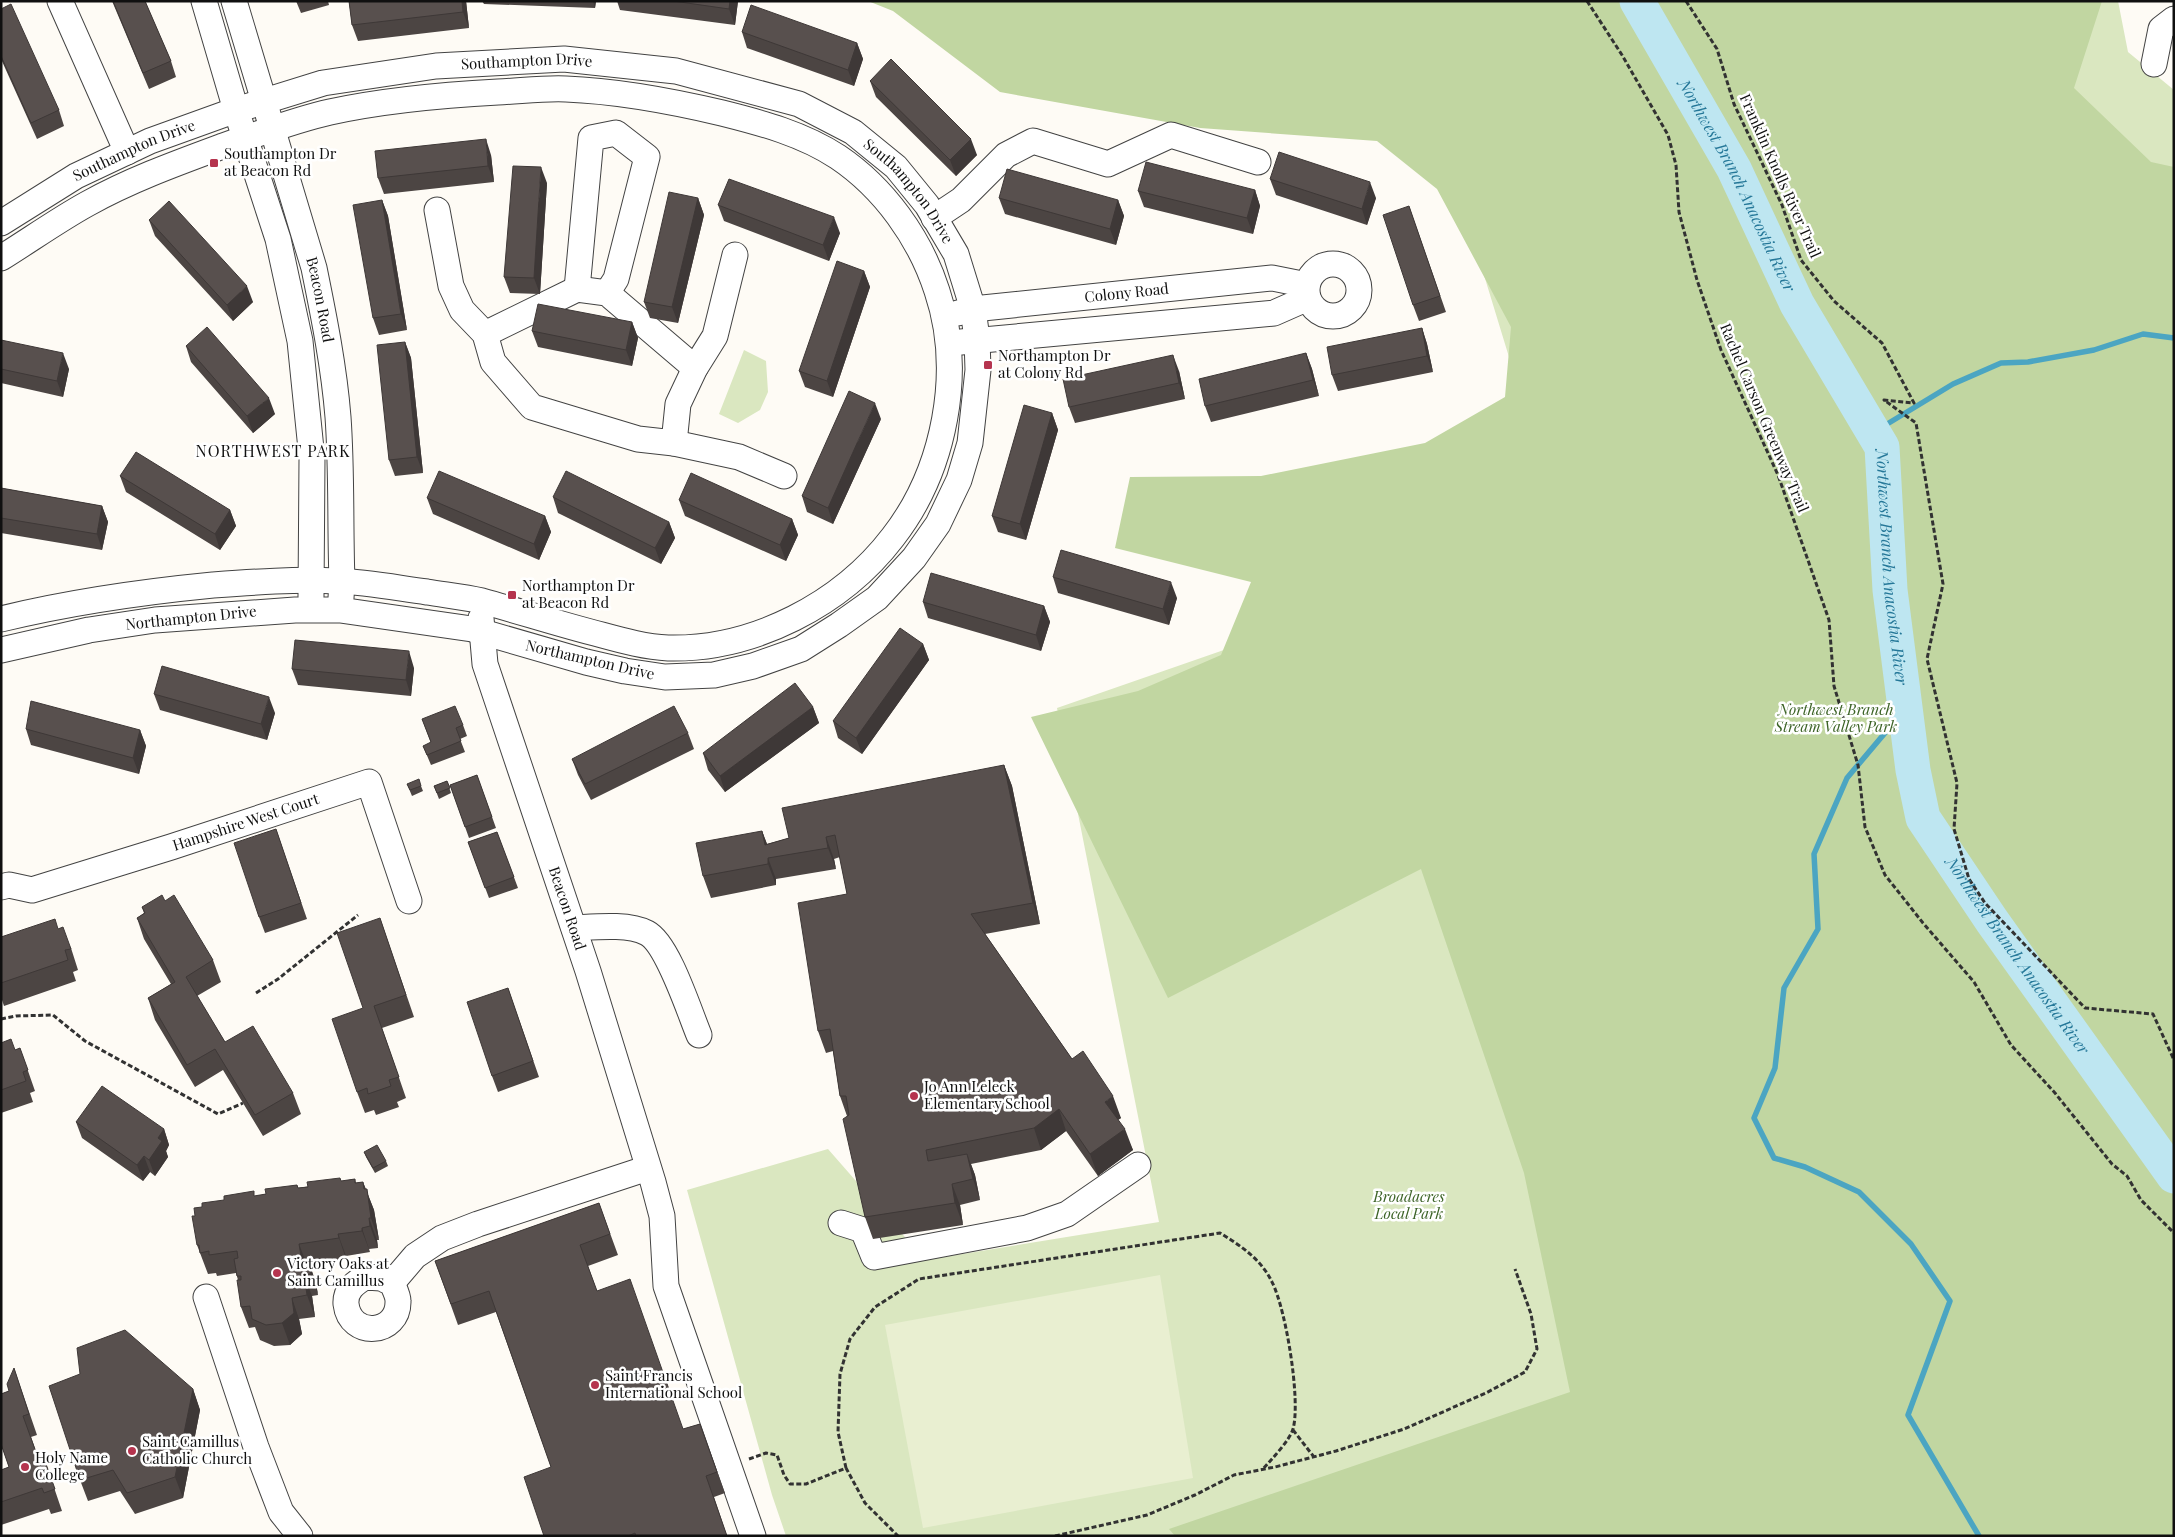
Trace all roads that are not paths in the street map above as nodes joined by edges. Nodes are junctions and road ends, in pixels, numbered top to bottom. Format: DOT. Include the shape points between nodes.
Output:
graph roads {
  1 [pos="60,1"];
  2 [pos="204,1"];
  3 [pos="234,1"];
  4 [pos="2174,19"];
  5 [pos="2154,64"];
  6 [pos="627,66"];
  7 [pos="622,95"];
  8 [pos="263,101"];
  9 [pos="236,110"];
  10 [pos="272,129"];
  11 [pos="616,133"];
  12 [pos="246,138"];
  13 [pos="127,152"];
  14 [pos="1258,162"];
  15 [pos="437,210"];
  16 [pos="934,218"];
  17 [pos="1,223"];
  18 [pos="735,254"];
  19 [pos="1,258"];
  20 [pos="577,289"];
  21 [pos="607,293"];
  22 [pos="973,309"];
  23 [pos="945,315"];
  24 [pos="485,334"];
  25 [pos="977,340"];
  26 [pos="948,344"];
  27 [pos="695,368"];
  28 [pos="674,443"];
  29 [pos="784,476"];
  30 [pos="868,565"];
  31 [pos="311,580"];
  32 [pos="342,581"];
  33 [pos="890,585"];
  34 [pos="478,600"];
  35 [pos="311,610"];
  36 [pos="340,610"];
  37 [pos="1,619"];
  38 [pos="482,632"];
  39 [pos="1,650"];
  40 [pos="1,887"];
  41 [pos="409,901"];
  42 [pos="574,928"];
  43 [pos="699,1035"];
  44 [pos="1138,1164"];
  45 [pos="648,1168"];
  46 [pos="841,1223"];
  47 [pos="392,1283"];
  48 [pos="206,1297"];
  49 [pos="300,1536"];
  50 [pos="753,1536"];
  1 -- 13 [label="street"];
  2 -- 9 [label="street, Beacon Road"];
  3 -- 8 [label="street, Beacon Road"];
  4 -- 5 [label="street" via="2161,28"];
  6 -- 7 [label="street"];
  6 -- 8 [label="street, Southampton Drive" via="564,59 436,66 322,83"];
  6 -- 16 [label="street, Southampton Drive" via="676,71 800,104 853,132 896,168"];
  7 -- 10 [label="street, Southampton Drive" via="564,88 439,96 329,112"];
  7 -- 11 [label="street"];
  7 -- 23 [label="street, Southampton Drive" via="670,100 779,129 837,157 875,188 902,222 929,267"];
  8 -- 9 [label="street, Southampton Drive"];
  8 -- 10 [label="street, Beacon Road"];
  9 -- 12 [label="street, Beacon Road"];
  9 -- 13 [label="street, Southampton Drive"];
  10 -- 12 [label="street, Southampton Drive"];
  10 -- 32 [label="street, Beacon Road" via="314,268 332,364 338,426"];
  11 -- 20 [label="street" via="591,138"];
  11 -- 21 [label="street" via="647,157 616,279"];
  12 -- 19 [label="street, Southampton Drive" via="161,169 90,202"];
  12 -- 31 [label="street, Beacon Road" via="278,239 300,341 312,459"];
  13 -- 17 [label="street, Southampton Drive" via="76,176"];
  14 -- 16 [label="street" via="1172,135 1108,164 1033,141 1006,155 961,200"];
  15 -- 24 [label="street" via="451,286 462,310"];
  16 -- 22 [label="street, Southampton Drive" via="956,254"];
  18 -- 27 [label="street" via="715,336"];
  20 -- 21 [label="street"];
  20 -- 24 [label="street"];
  21 -- 27 [label="street"];
  22 -- 23 [label="street, Colony Road"];
  22 -- 25 [label="street, Northampton Drive"];
  22 -- 25 [label="street, Colony Road" via="1272,278 1308,291 1274,313"];
  23 -- 26 [label="street, Northampton Drive"];
  24 -- 28 [label="street" via="493,362 532,407 638,440"];
  25 -- 26 [label="street, Colony Road"];
  25 -- 33 [label="street, Northampton Drive" via="975,411 970,443 958,480 938,524"];
  26 -- 30 [label="street, Northampton Drive" via="946,408 942,437 931,470 913,510"];
  27 -- 28 [label="street" via="678,404"];
  28 -- 29 [label="street" via="739,457"];
  30 -- 33 [label="street"];
  30 -- 34 [label="street, Northampton Drive" via="858,576 788,623 710,646 666,648 631,642"];
  31 -- 32 [label="street, Northampton Drive"];
  31 -- 35 [label="street, Beacon Road"];
  31 -- 37 [label="street, Northampton Drive" via="151,591 83,601"];
  32 -- 34 [label="street, Northampton Drive"];
  32 -- 36 [label="street, Beacon Road"];
  33 -- 38 [label="street, Northampton Drive" via="878,598 801,649 753,666 714,675 665,677 625,671"];
  34 -- 38 [label="street, Beacon Road"];
  35 -- 36 [label="street, Northampton Drive"];
  35 -- 39 [label="street, Northampton Drive" via="155,620 89,630"];
  36 -- 38 [label="street, Northampton Drive"];
  38 -- 42 [label="street, Beacon Road" via="485,664"];
  40 -- 41 [label="street, Hampshire West Court" via="9,885 32,890 369,782"];
  42 -- 43 [label="street" via="616,926 647,933 670,948"];
  42 -- 45 [label="street, Beacon Road"];
  44 -- 46 [label="street" via="1067,1214 1027,1228 874,1257 863,1230"];
  45 -- 47 [label="street" via="442,1238 415,1256"];
  45 -- 50 [label="street, Beacon Road" via="662,1216 666,1286"];
  48 -- 49 [label="street" via="281,1512"];
}
